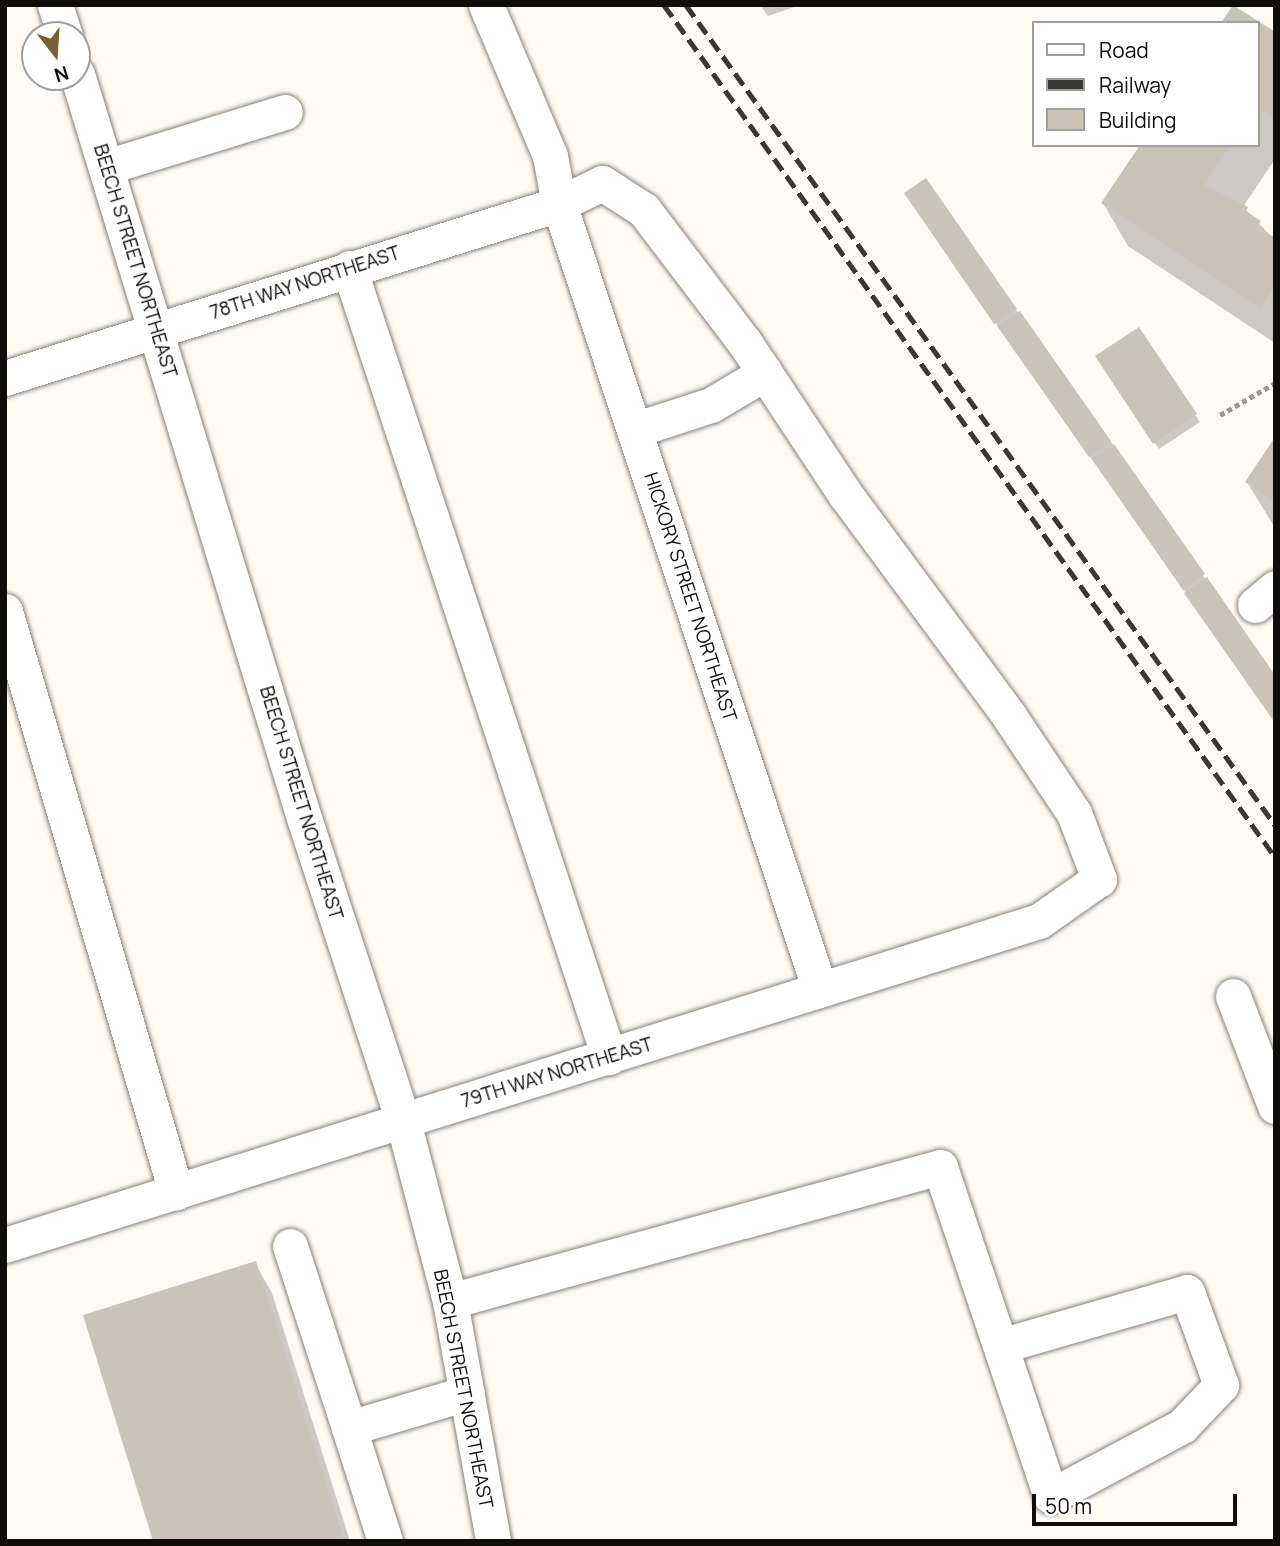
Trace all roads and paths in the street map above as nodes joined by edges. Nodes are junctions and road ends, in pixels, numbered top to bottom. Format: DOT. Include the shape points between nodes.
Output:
graph roads {
  1 [pos="486,5"];
  2 [pos="82,91"];
  3 [pos="285,113"];
  4 [pos="106,167"];
  5 [pos="559,204"];
  6 [pos="349,268"];
  7 [pos="157,330"];
  8 [pos="765,373"];
  9 [pos="5,378"];
  10 [pos="1275,383"];
  11 [pos="1220,415"];
  12 [pos="634,430"];
  13 [pos="5,611"];
  14 [pos="820,990"];
  15 [pos="1233,996"];
  16 [pos="609,1057"];
  17 [pos="1275,1106"];
  18 [pos="403,1121"];
  19 [pos="176,1192"];
  20 [pos="5,1245"];
  21 [pos="290,1245"];
  22 [pos="450,1301"];
  23 [pos="1003,1345"];
  24 [pos="467,1394"];
  25 [pos="348,1428"];
  26 [pos="385,1541"];
  27 [pos="493,1541"];
  1 -- 5 [label="street, HICKORY STREET NORTHEAST" via="550,156"];
  2 -- 4 [label="street, BEECH STREET NORTHEAST"];
  3 -- 4 [label="street"];
  4 -- 7 [label="street, BEECH STREET NORTHEAST"];
  5 -- 6 [label="street, 78TH WAY NORTHEAST"];
  5 -- 8 [label="street, 78TH WAY NORTHEAST" via="602,183 644,210"];
  5 -- 12 [label="street, HICKORY STREET NORTHEAST"];
  6 -- 7 [label="street, 78TH WAY NORTHEAST"];
  6 -- 16 [label="street"];
  7 -- 9 [label="street, 78TH WAY NORTHEAST"];
  7 -- 18 [label="street, BEECH STREET NORTHEAST" via="305,821"];
  8 -- 12 [label="street" via="710,405"];
  8 -- 14 [label="street, 79TH WAY NORTHEAST" via="845,494 1009,716 1074,813 1099,879 1039,921"];
  10 -- 11 [label="path"];
  12 -- 14 [label="street, HICKORY STREET NORTHEAST"];
  13 -- 19 [label="street"];
  14 -- 16 [label="street, 79TH WAY NORTHEAST"];
  15 -- 17 [label="street"];
  16 -- 18 [label="street, 79TH WAY NORTHEAST"];
  18 -- 19 [label="street, 79TH WAY NORTHEAST"];
  18 -- 22 [label="street, BEECH STREET NORTHEAST"];
  19 -- 20 [label="street, 79TH WAY NORTHEAST"];
  21 -- 25 [label="street"];
  22 -- 23 [label="street" via="940,1167"];
  22 -- 24 [label="street, BEECH STREET NORTHEAST"];
  23 -- 23 [label="street" via="1051,1496 1182,1426 1221,1385 1187,1292"];
  24 -- 25 [label="street"];
  24 -- 27 [label="street, BEECH STREET NORTHEAST"];
  25 -- 26 [label="street"];
}
